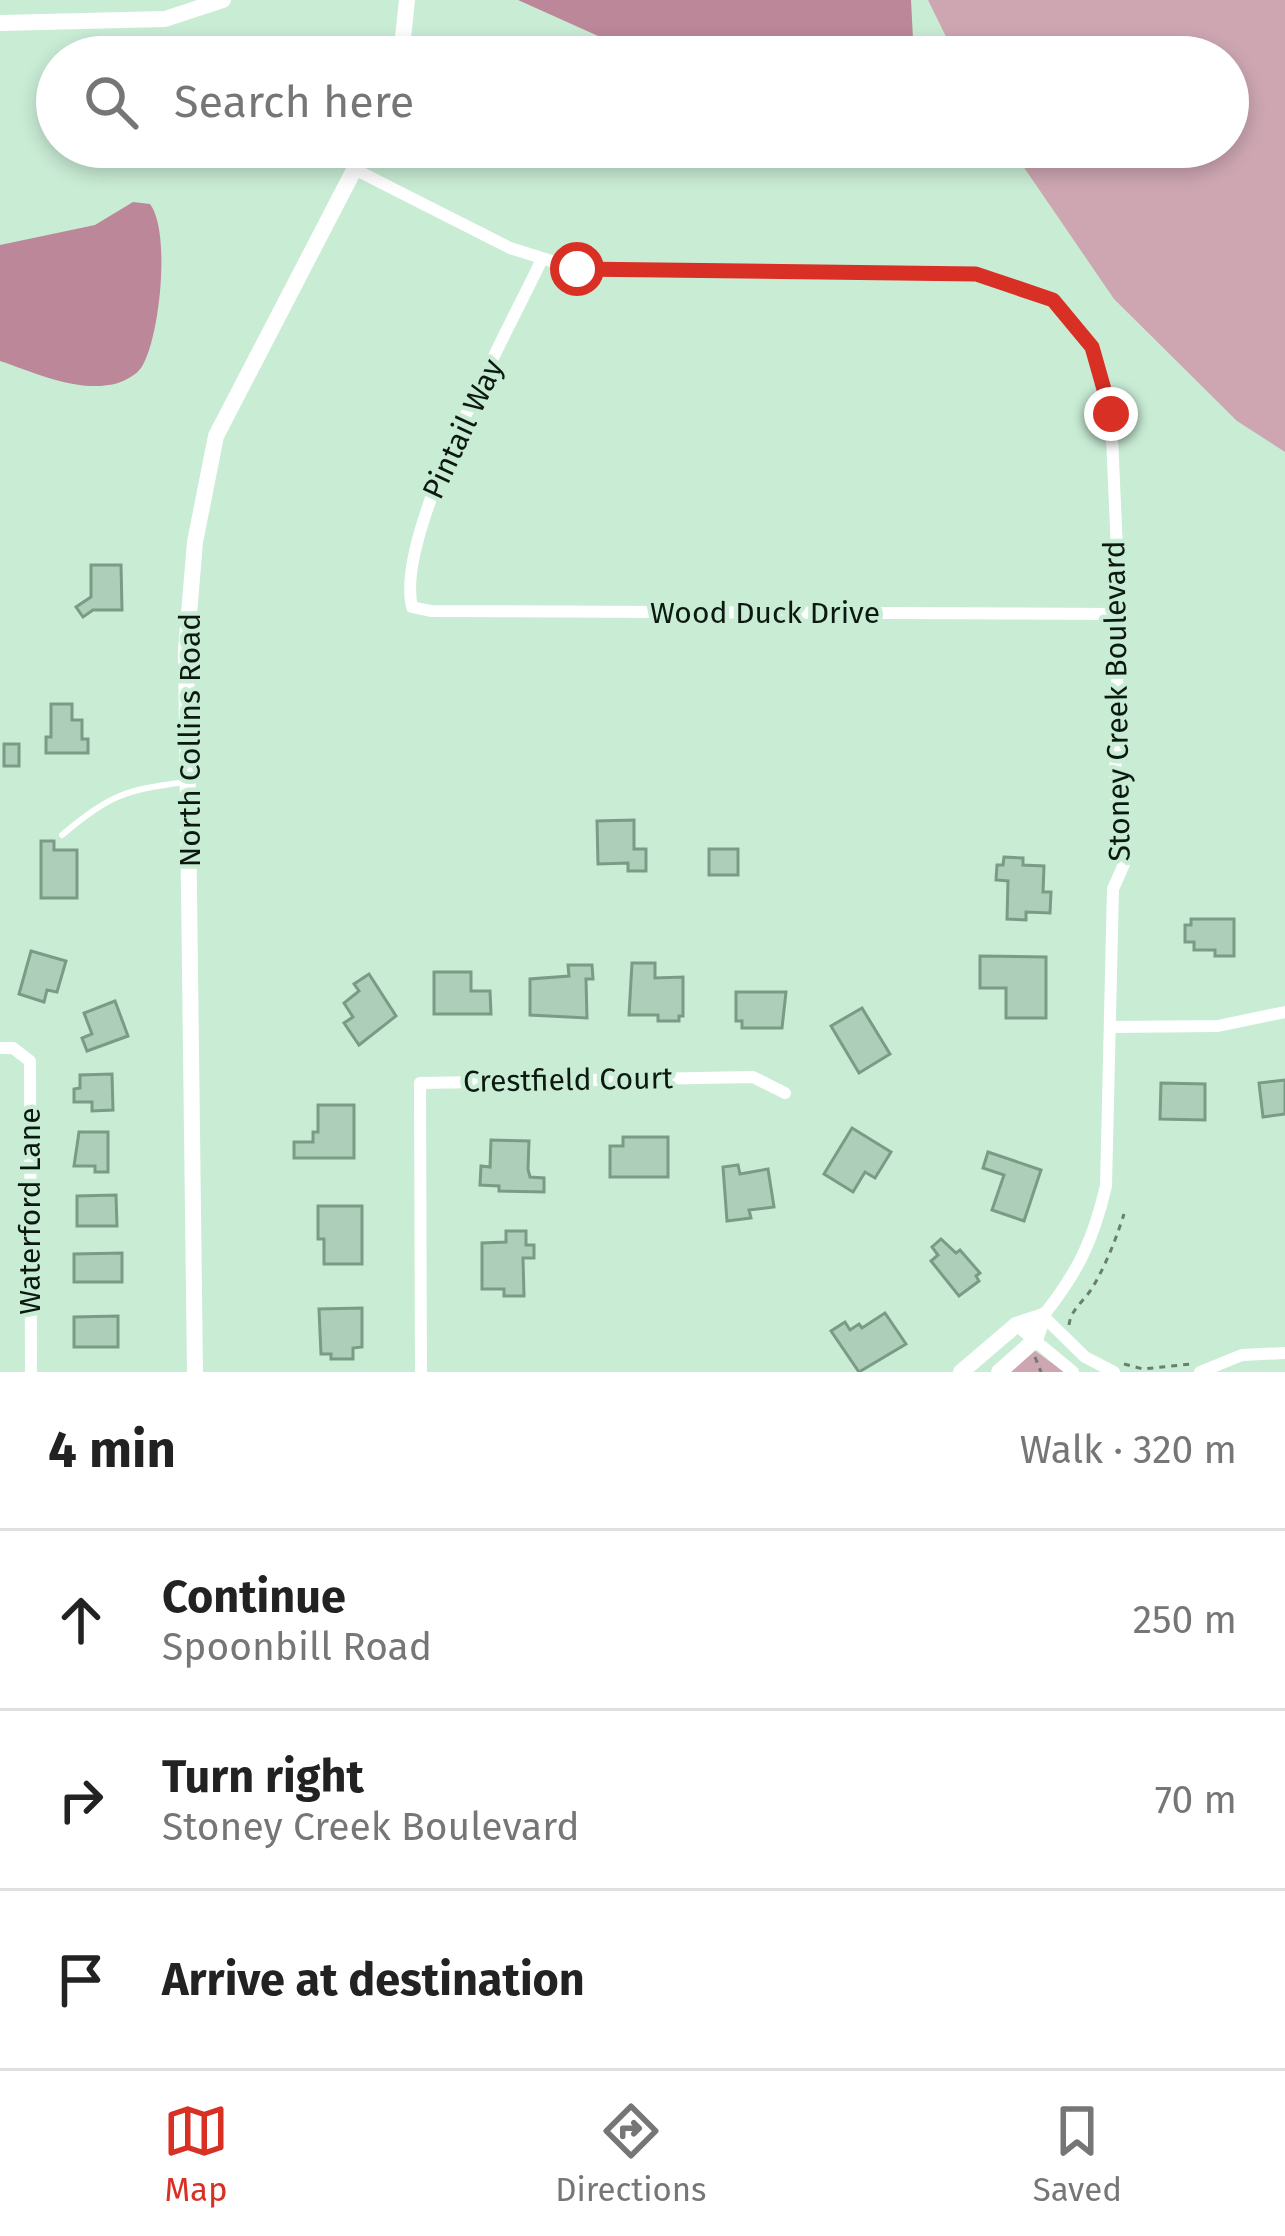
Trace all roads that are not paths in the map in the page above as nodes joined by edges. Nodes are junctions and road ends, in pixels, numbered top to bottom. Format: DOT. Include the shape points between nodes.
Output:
graph roads {
  1 [pos="223,0"];
  2 [pos="407,0"];
  3 [pos="0,23"];
  4 [pos="403,36"];
  5 [pos="354,170"];
  6 [pos="542,259"];
  7 [pos="412,607"];
  8 [pos="1118,614"];
  9 [pos="189,782"];
  10 [pos="62,835"];
  11 [pos="1285,1012"];
  12 [pos="1110,1027"];
  13 [pos="0,1048"];
  14 [pos="785,1093"];
  15 [pos="1043,1316"];
  16 [pos="1016,1325"];
  17 [pos="1035,1352"];
  18 [pos="1285,1353"];
  19 [pos="1115,1367"];
  20 [pos="1201,1367"];
  21 [pos="31,1372"];
  22 [pos="195,1372"];
  23 [pos="422,1372"];
  24 [pos="962,1372"];
  25 [pos="999,1372"];
  26 [pos="1073,1372"];
  1 -- 3 [label="street" via="165,20"];
  2 -- 4 [label="street"];
  5 -- 6 [label="street"];
  5 -- 9 [label="street, North Collins Road" via="216,436 195,542 186,650"];
  6 -- 7 [label="street, Pintail Way" via="428,500 414,550"];
  6 -- 8 [label="street, Stoney Creek Boulevard" via="577,269 976,274 1053,300 1092,347 1111,414"];
  7 -- 8 [label="street, Wood Duck Drive"];
  8 -- 12 [label="street, Stoney Creek Boulevard" via="1115,788 1124,864 1113,889"];
  9 -- 10 [label="lane" via="106,800"];
  9 -- 22 [label="street, North Collins Road"];
  11 -- 12 [label="street" via="1218,1026"];
  12 -- 15 [label="street, Stoney Creek Boulevard" via="1103,1201 1075,1276"];
  13 -- 21 [label="street, Waterford Lane" via="30,1061"];
  14 -- 23 [label="street, Crestfield Court" via="753,1077 420,1083"];
  15 -- 16 [label="street"];
  15 -- 17 [label="street, Stoney Creek Boulevard"];
  15 -- 19 [label="street" via="1085,1357"];
  16 -- 17 [label="street"];
  16 -- 24 [label="street"];
  17 -- 25 [label="street, Stoney Creek Boulevard"];
  17 -- 26 [label="street"];
  18 -- 20 [label="street"];
}
